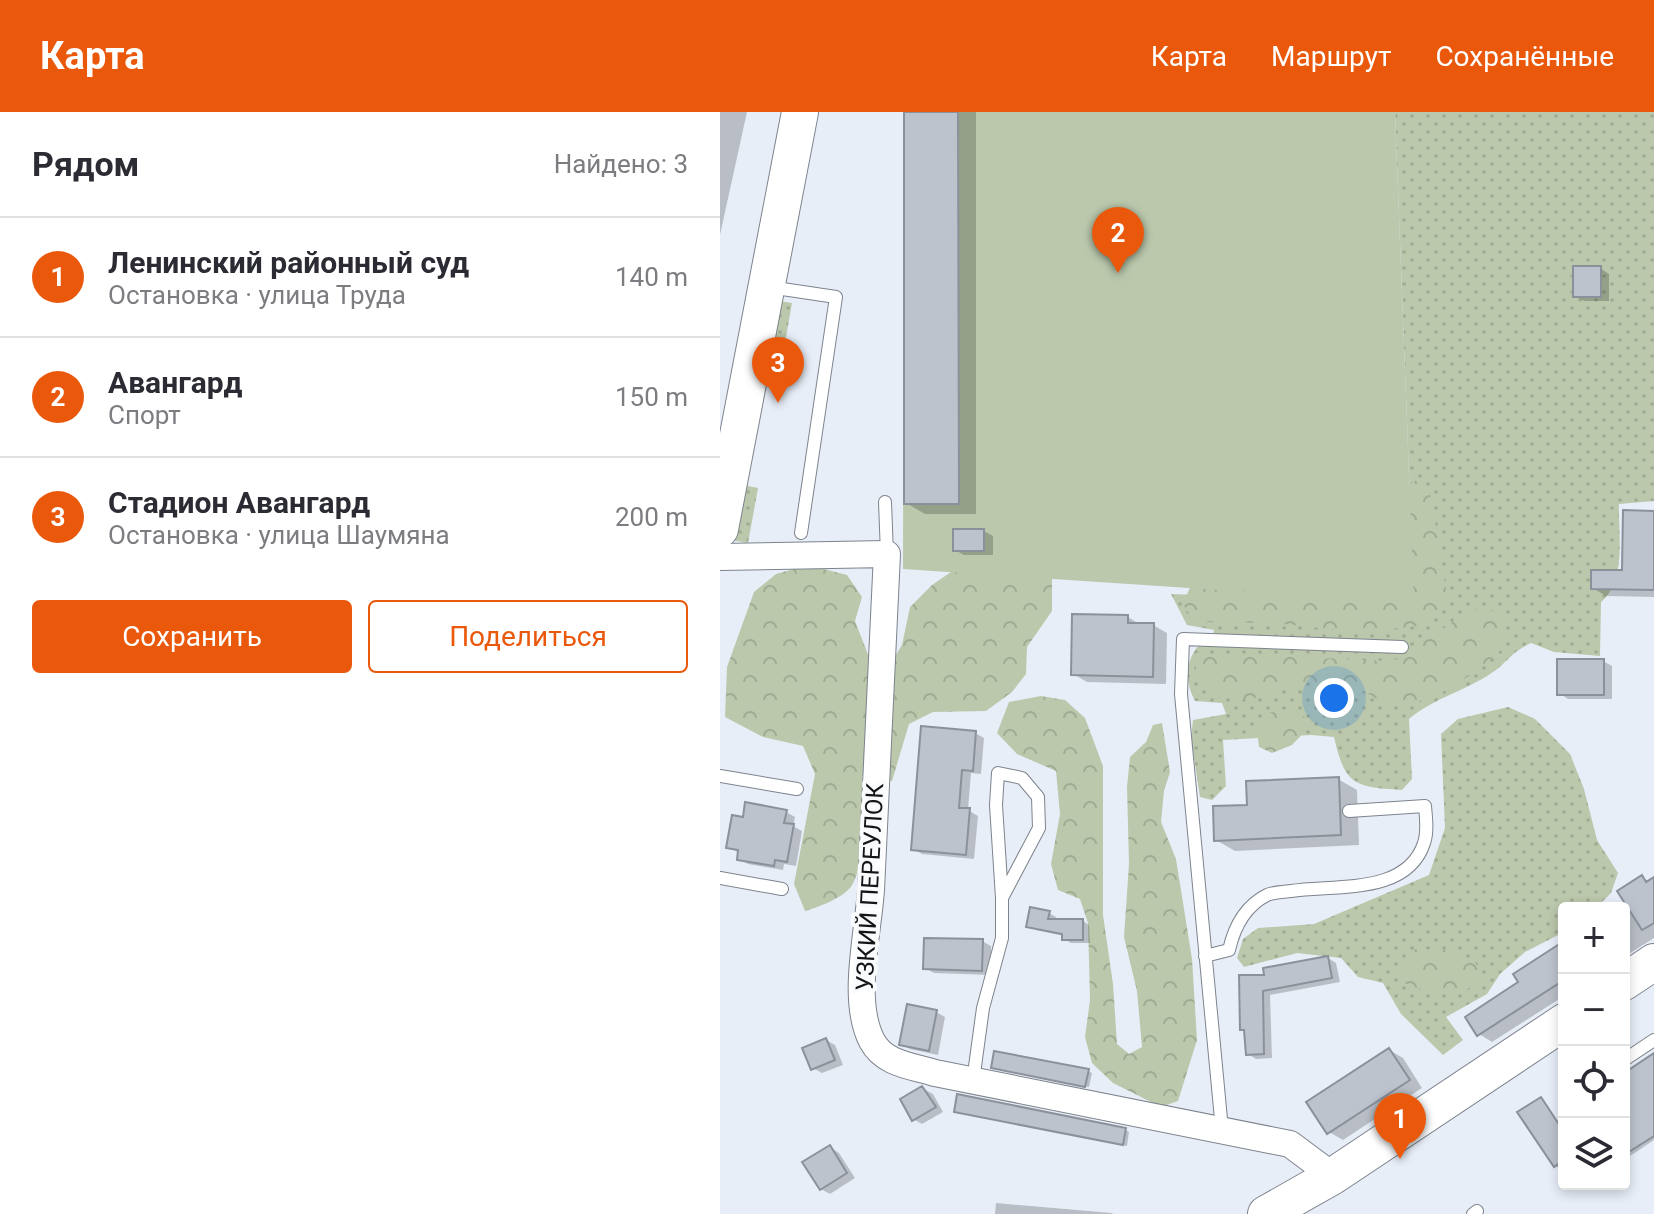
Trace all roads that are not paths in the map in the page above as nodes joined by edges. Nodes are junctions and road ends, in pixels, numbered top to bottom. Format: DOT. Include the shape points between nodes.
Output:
graph roads {
  1 [pos="800,112"];
  2 [pos="766,286"];
  3 [pos="885,502"];
  4 [pos="720,529"];
  5 [pos="801,533"];
  6 [pos="887,554"];
  7 [pos="720,557"];
  8 [pos="1402,647"];
  9 [pos="720,776"];
  10 [pos="797,789"];
  11 [pos="1349,811"];
  12 [pos="720,878"];
  13 [pos="782,889"];
  14 [pos="1002,898"];
  15 [pos="1205,956"];
  16 [pos="1654,962"];
  17 [pos="1630,978"];
  18 [pos="1558,1026"];
  19 [pos="1654,1040"];
  20 [pos="1630,1056"];
  21 [pos="973,1081"];
  22 [pos="1222,1131"];
  23 [pos="1333,1176"];
  24 [pos="1266,1214"];
  1 -- 2 [label="main road"];
  2 -- 4 [label="main road"];
  2 -- 5 [label="lane" via="836,297"];
  3 -- 6 [label="lane"];
  6 -- 7 [label="street"];
  6 -- 21 [label="street, УЗКИЙ ПЕРЕУЛОК" via="864,1020 886,1058"];
  8 -- 15 [label="lane" via="1183,639 1181,694"];
  9 -- 10 [label="lane"];
  11 -- 15 [label="lane" via="1425,806 1424,844 1413,864 1392,878 1267,895 1245,913 1229,950"];
  12 -- 13 [label="lane"];
  14 -- 14 [label="lane" via="1039,828 1038,797 1022,778 998,773"];
  14 -- 21 [label="lane" via="1002,938 983,1008"];
  15 -- 22 [label="lane"];
  16 -- 17 [label="main road"];
  18 -- 23 [label="main road"];
  19 -- 20 [label="lane"];
  21 -- 22 [label="street, УЗКИЙ ПЕРЕУЛОК"];
  22 -- 23 [label="street, УЗКИЙ ПЕРЕУЛОК" via="1290,1144"];
  23 -- 24 [label="main road"];
}
